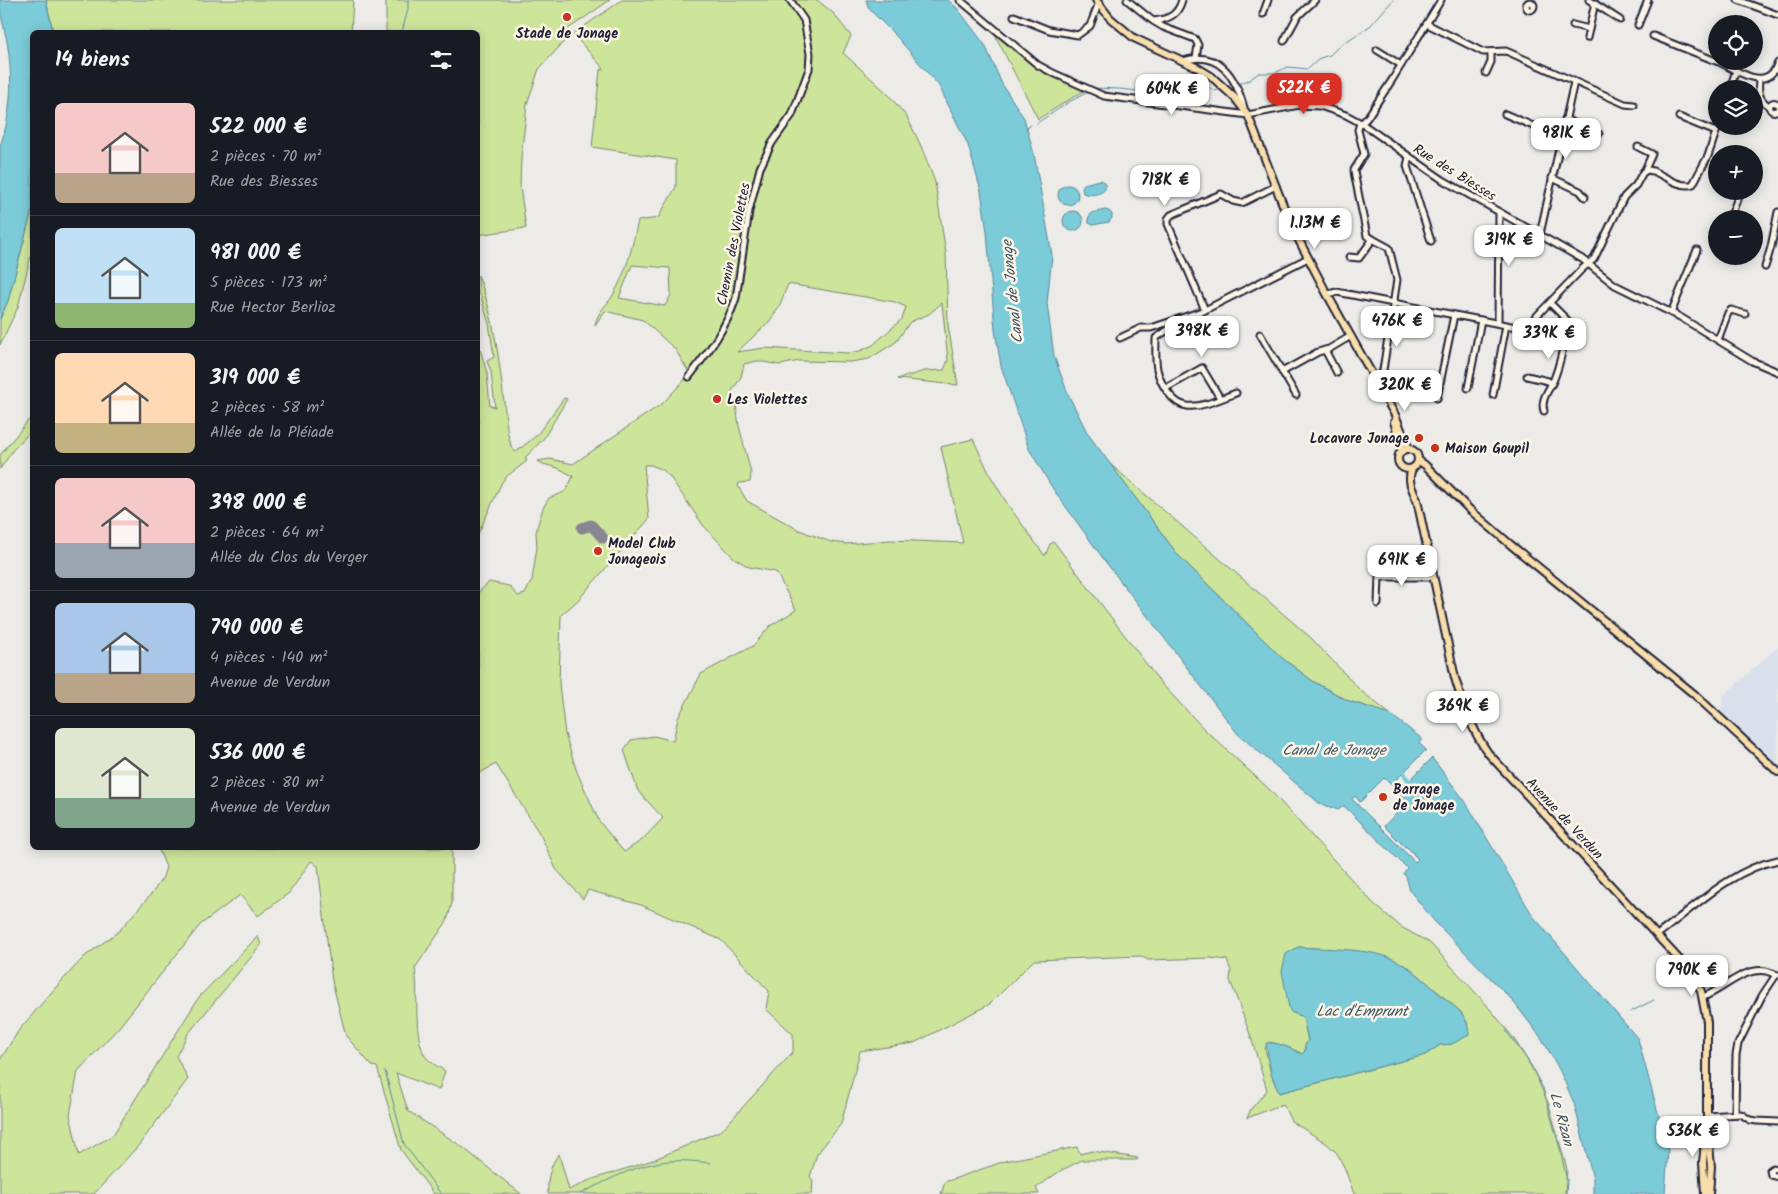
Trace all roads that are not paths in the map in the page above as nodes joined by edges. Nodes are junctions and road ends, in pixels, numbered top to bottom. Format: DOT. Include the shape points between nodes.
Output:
graph roads {
  1 [pos="790,0"];
  2 [pos="960,0"];
  3 [pos="1127,0"];
  4 [pos="1182,0"];
  5 [pos="1268,0"];
  6 [pos="1315,0"];
  7 [pos="1441,0"];
  8 [pos="1589,0"];
  9 [pos="1648,0"];
  10 [pos="1738,0"];
  11 [pos="1097,2"];
  12 [pos="1595,4"];
  13 [pos="1263,14"];
  14 [pos="1014,16"];
  15 [pos="1778,16"];
  16 [pos="1620,20"];
  17 [pos="1154,21"];
  18 [pos="1426,24"];
  19 [pos="1573,25"];
  20 [pos="1638,25"];
  21 [pos="1589,29"];
  22 [pos="1653,36"];
  23 [pos="1587,38"];
  24 [pos="1284,41"];
  25 [pos="1377,50"];
  26 [pos="1491,52"];
  27 [pos="1708,57"];
  28 [pos="1196,58"];
  29 [pos="1184,61"];
  30 [pos="1778,62"];
  31 [pos="1402,65"];
  32 [pos="1736,70"];
  33 [pos="1486,73"];
  34 [pos="1759,79"];
  35 [pos="1733,80"];
  36 [pos="1574,82"];
  37 [pos="1634,105"];
  38 [pos="1769,106"];
  39 [pos="1246,113"];
  40 [pos="1505,114"];
  41 [pos="1679,117"];
  42 [pos="1565,119"];
  43 [pos="1361,123"];
  44 [pos="1708,126"];
  45 [pos="1599,134"];
  46 [pos="1715,135"];
  47 [pos="1561,138"];
  48 [pos="1638,148"];
  49 [pos="1409,157"];
  50 [pos="1644,172"];
  51 [pos="1552,178"];
  52 [pos="1276,186"];
  53 [pos="1585,197"];
  54 [pos="1778,212"];
  55 [pos="1499,213"];
  56 [pos="1540,234"];
  57 [pos="1373,239"];
  58 [pos="1431,240"];
  59 [pos="1697,250"];
  60 [pos="1349,257"];
  61 [pos="1308,258"];
  62 [pos="1590,264"];
  63 [pos="1765,267"];
  64 [pos="1327,294"];
  65 [pos="1394,303"];
  66 [pos="1550,303"];
  67 [pos="1205,310"];
  68 [pos="1671,313"];
  69 [pos="1745,314"];
  70 [pos="1454,315"];
  71 [pos="1481,320"];
  72 [pos="1498,323"];
  73 [pos="1506,325"];
  74 [pos="1260,334"];
  75 [pos="1351,336"];
  76 [pos="1120,338"];
  77 [pos="1718,340"];
  78 [pos="1325,350"];
  79 [pos="1282,372"];
  80 [pos="1778,372"];
  81 [pos="1337,373"];
  82 [pos="1527,376"];
  83 [pos="689,377"];
  84 [pos="1375,379"];
  85 [pos="1551,384"];
  86 [pos="1166,388"];
  87 [pos="1468,388"];
  88 [pos="1236,393"];
  89 [pos="1296,395"];
  90 [pos="1493,395"];
  91 [pos="1220,398"];
  92 [pos="1437,398"];
  93 [pos="1544,411"];
  94 [pos="1406,450"];
  95 [pos="1415,465"];
  96 [pos="1403,468"];
  97 [pos="1418,513"];
  98 [pos="1432,577"];
  99 [pos="1378,604"];
  100 [pos="1778,772"];
  101 [pos="1778,860"];
  102 [pos="1657,935"];
  103 [pos="1777,975"];
  104 [pos="1703,997"];
  105 [pos="1735,1114"];
  106 [pos="1707,1119"];
  107 [pos="1778,1122"];
  108 [pos="1778,1170"];
  109 [pos="1778,1177"];
  110 [pos="1705,1194"];
  111 [pos="1709,1194"];
  1 -- 83 [label="street, Chemin des Violettes" via="804,20 810,54 809,69 792,114 760,168 732,309 715,343"];
  2 -- 39 [label="street, Rue des Biesses" via="1038,65 1104,96"];
  3 -- 17 [label="street"];
  4 -- 17 [label="street" via="1180,8 1172,16"];
  5 -- 13 [label="street"];
  6 -- 24 [label="street" via="1297,17"];
  7 -- 18 [label="street"];
  8 -- 12 [label="street"];
  9 -- 20 [label="street"];
  10 -- 15 [label="street"];
  11 -- 14 [label="street" via="1090,26 1078,34 1049,30"];
  11 -- 29 [label="main road" via="1134,38"];
  12 -- 16 [label="street"];
  12 -- 21 [label="street"];
  17 -- 28 [label="street" via="1195,39 1198,45"];
  18 -- 26 [label="street" via="1483,52"];
  18 -- 31 [label="street"];
  19 -- 21 [label="street"];
  21 -- 23 [label="street"];
  22 -- 27 [label="street"];
  25 -- 31 [label="street"];
  26 -- 33 [label="street"];
  26 -- 36 [label="street" via="1506,51"];
  28 -- 29 [label="street"];
  28 -- 39 [label="street" via="1221,64 1227,70 1240,93"];
  29 -- 39 [label="main road" via="1222,84"];
  30 -- 34 [label="street" via="1772,74"];
  31 -- 43 [label="street"];
  32 -- 34 [label="street"];
  32 -- 35 [label="street"];
  34 -- 38 [label="street" via="1759,94"];
  36 -- 37 [label="street"];
  36 -- 42 [label="street"];
  39 -- 43 [label="street, Rue des Biesses" via="1293,106 1320,106"];
  39 -- 52 [label="main road"];
  40 -- 47 [label="street"];
  41 -- 44 [label="street"];
  42 -- 45 [label="street"];
  42 -- 47 [label="street"];
  43 -- 49 [label="street, Rue des Biesses"];
  43 -- 57 [label="street" via="1358,130 1364,154 1354,170 1367,236"];
  46 -- 50 [label="street" via="1708,156 1690,186 1653,171"];
  47 -- 51 [label="street"];
  48 -- 50 [label="street" via="1652,154"];
  49 -- 55 [label="street, Rue des Biesses"];
  49 -- 58 [label="street" via="1407,166"];
  50 -- 62 [label="street" via="1624,197"];
  51 -- 53 [label="street" via="1580,191"];
  51 -- 56 [label="street"];
  52 -- 61 [label="main road"];
  52 -- 67 [label="street" via="1242,203 1221,194 1168,219"];
  54 -- 63 [label="street"];
  55 -- 56 [label="street, Rue des Biesses"];
  55 -- 72 [label="street"];
  56 -- 62 [label="street, Rue des Biesses"];
  57 -- 60 [label="street" via="1359,258"];
  57 -- 65 [label="street" via="1389,248 1397,280"];
  59 -- 68 [label="street"];
  61 -- 64 [label="main road"];
  61 -- 67 [label="street"];
  62 -- 66 [label="street"];
  62 -- 68 [label="street, Rue des Biesses" via="1615,285"];
  64 -- 65 [label="street" via="1337,292"];
  64 -- 75 [label="main road"];
  65 -- 70 [label="street"];
  65 -- 84 [label="street" via="1383,370"];
  66 -- 73 [label="street" via="1528,325"];
  66 -- 85 [label="street" via="1568,325"];
  67 -- 76 [label="street" via="1151,328 1141,328"];
  67 -- 86 [label="street" via="1156,338 1157,371"];
  68 -- 77 [label="street, Rue des Biesses"];
  69 -- 77 [label="street" via="1728,312"];
  70 -- 71 [label="street"];
  70 -- 92 [label="street"];
  71 -- 72 [label="street"];
  71 -- 87 [label="street"];
  72 -- 73 [label="street"];
  73 -- 90 [label="street"];
  74 -- 79 [label="street"];
  75 -- 78 [label="street"];
  75 -- 84 [label="main road"];
  77 -- 80 [label="street, Rue des Biesses" via="1752,361"];
  78 -- 79 [label="street"];
  78 -- 81 [label="street"];
  79 -- 89 [label="street"];
  82 -- 85 [label="street"];
  84 -- 94 [label="main road" via="1402,428"];
  85 -- 93 [label="street" via="1543,404"];
  86 -- 91 [label="street" via="1175,400 1187,406"];
  86 -- 91 [label="street" via="1202,368"];
  88 -- 91 [label="street"];
  94 -- 95 [label="main road" via="1416,452"];
  94 -- 96 [label="main road, Avenue de Verdun" via="1398,459"];
  95 -- 96 [label="main road"];
  95 -- 97 [label="main road, Avenue de Verdun" via="1409,478"];
  95 -- 100 [label="main road" via="1436,477 1511,545 1694,694"];
  96 -- 97 [label="main road, Avenue de Verdun"];
  97 -- 98 [label="main road, Avenue de Verdun"];
  98 -- 99 [label="street" via="1379,577"];
  98 -- 102 [label="main road, Avenue de Verdun" via="1455,678 1463,705 1480,741"];
  101 -- 102 [label="street" via="1734,876"];
  102 -- 104 [label="main road, Avenue de Verdun" via="1687,968"];
  103 -- 104 [label="street" via="1767,971 1752,972"];
  103 -- 105 [label="street" via="1762,996 1738,1044"];
  104 -- 106 [label="main road, Avenue de Verdun" via="1707,1022"];
  105 -- 106 [label="street"];
  105 -- 107 [label="street" via="1750,1120"];
  106 -- 110 [label="main road, Avenue de Verdun" via="1703,1162"];
  106 -- 111 [label="main road, Avenue de Verdun" via="1711,1166"];
  108 -- 109 [label="street" via="1770,1170 1771,1175"];
}
